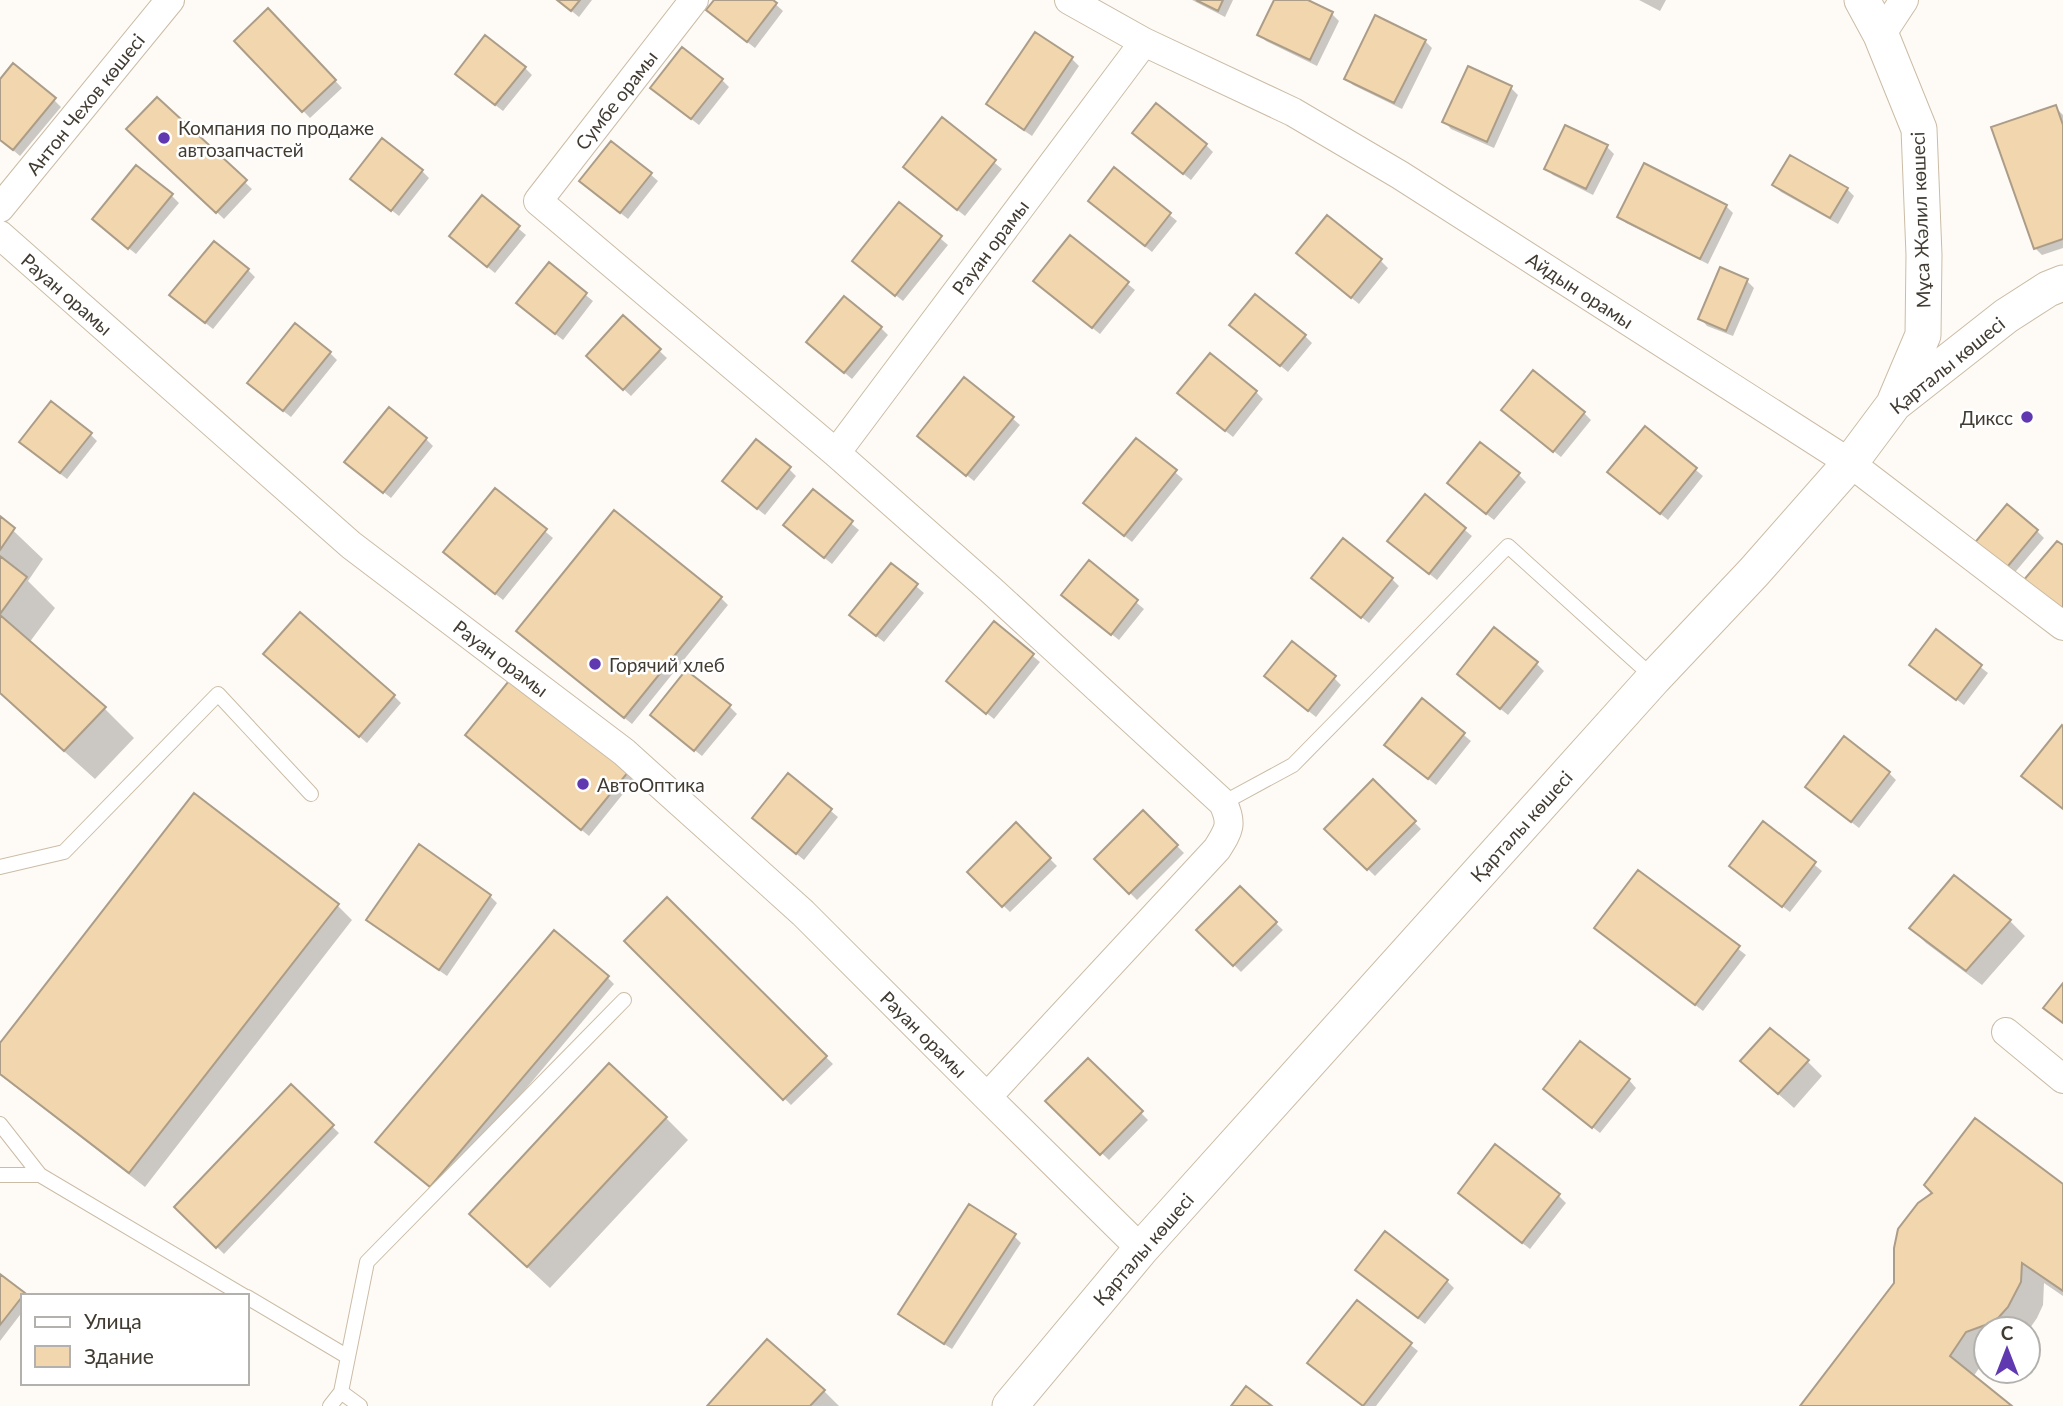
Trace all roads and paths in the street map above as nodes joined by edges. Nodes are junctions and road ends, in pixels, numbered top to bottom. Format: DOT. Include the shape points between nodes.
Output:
graph roads {
  1 [pos="170,0"];
  2 [pos="694,0"];
  3 [pos="1069,0"];
  4 [pos="1862,0"];
  5 [pos="1904,0"];
  6 [pos="1881,35"];
  7 [pos="1144,42"];
  8 [pos="0,208"];
  9 [pos="0,235"];
  10 [pos="2058,290"];
  11 [pos="1894,404"];
  12 [pos="836,453"];
  13 [pos="1850,463"];
  14 [pos="2063,626"];
  15 [pos="1654,678"];
  16 [pos="311,794"];
  17 [pos="1223,803"];
  18 [pos="0,867"];
  19 [pos="624,1000"];
  20 [pos="2006,1032"];
  21 [pos="2063,1079"];
  22 [pos="987,1097"];
  23 [pos="0,1124"];
  24 [pos="0,1175"];
  25 [pos="40,1175"];
  26 [pos="1141,1249"];
  27 [pos="242,1294"];
  28 [pos="248,1298"];
  29 [pos="348,1357"];
  30 [pos="341,1392"];
  31 [pos="330,1406"];
  32 [pos="360,1406"];
  33 [pos="1010,1406"];
  1 -- 8 [label="street, Антон Чехов көшесі"];
  2 -- 12 [label="street, Сумбе орамы" via="538,201"];
  3 -- 7 [label="street, Айдын орамы"];
  4 -- 6 [label="street, Мұса Жәлил көшесі"];
  5 -- 6 [label="street"];
  6 -- 11 [label="street, Мұса Жәлил көшесі" via="1919,129 1924,255 1923,335"];
  7 -- 12 [label="street, Рауан орамы"];
  7 -- 13 [label="street, Айдын орамы" via="1293,112 1400,175"];
  9 -- 22 [label="street, Рауан орамы" via="351,545 624,752 803,912"];
  10 -- 11 [label="street, Қарталы көшесі" via="2006,316"];
  11 -- 13 [label="street, Қарталы көшесі"];
  12 -- 17 [label="street"];
  13 -- 14 [label="street, Айдын орамы"];
  13 -- 15 [label="street, Қарталы көшесі"];
  15 -- 17 [label="lane" via="1508,546 1293,765"];
  15 -- 26 [label="street, Қарталы көшесі"];
  16 -- 18 [label="lane" via="218,694 64,852"];
  17 -- 22 [label="street" via="1230,818 1228,833 1217,849"];
  19 -- 29 [label="lane" via="367,1262"];
  20 -- 21 [label="street"];
  22 -- 26 [label="street, Рауан орамы"];
  23 -- 25 [label="lane"];
  24 -- 25 [label="lane"];
  25 -- 27 [label="lane"];
  26 -- 33 [label="street, Қарталы көшесі"];
  28 -- 29 [label="lane"];
  29 -- 30 [label="lane"];
  30 -- 31 [label="lane"];
  30 -- 32 [label="lane"];
}
